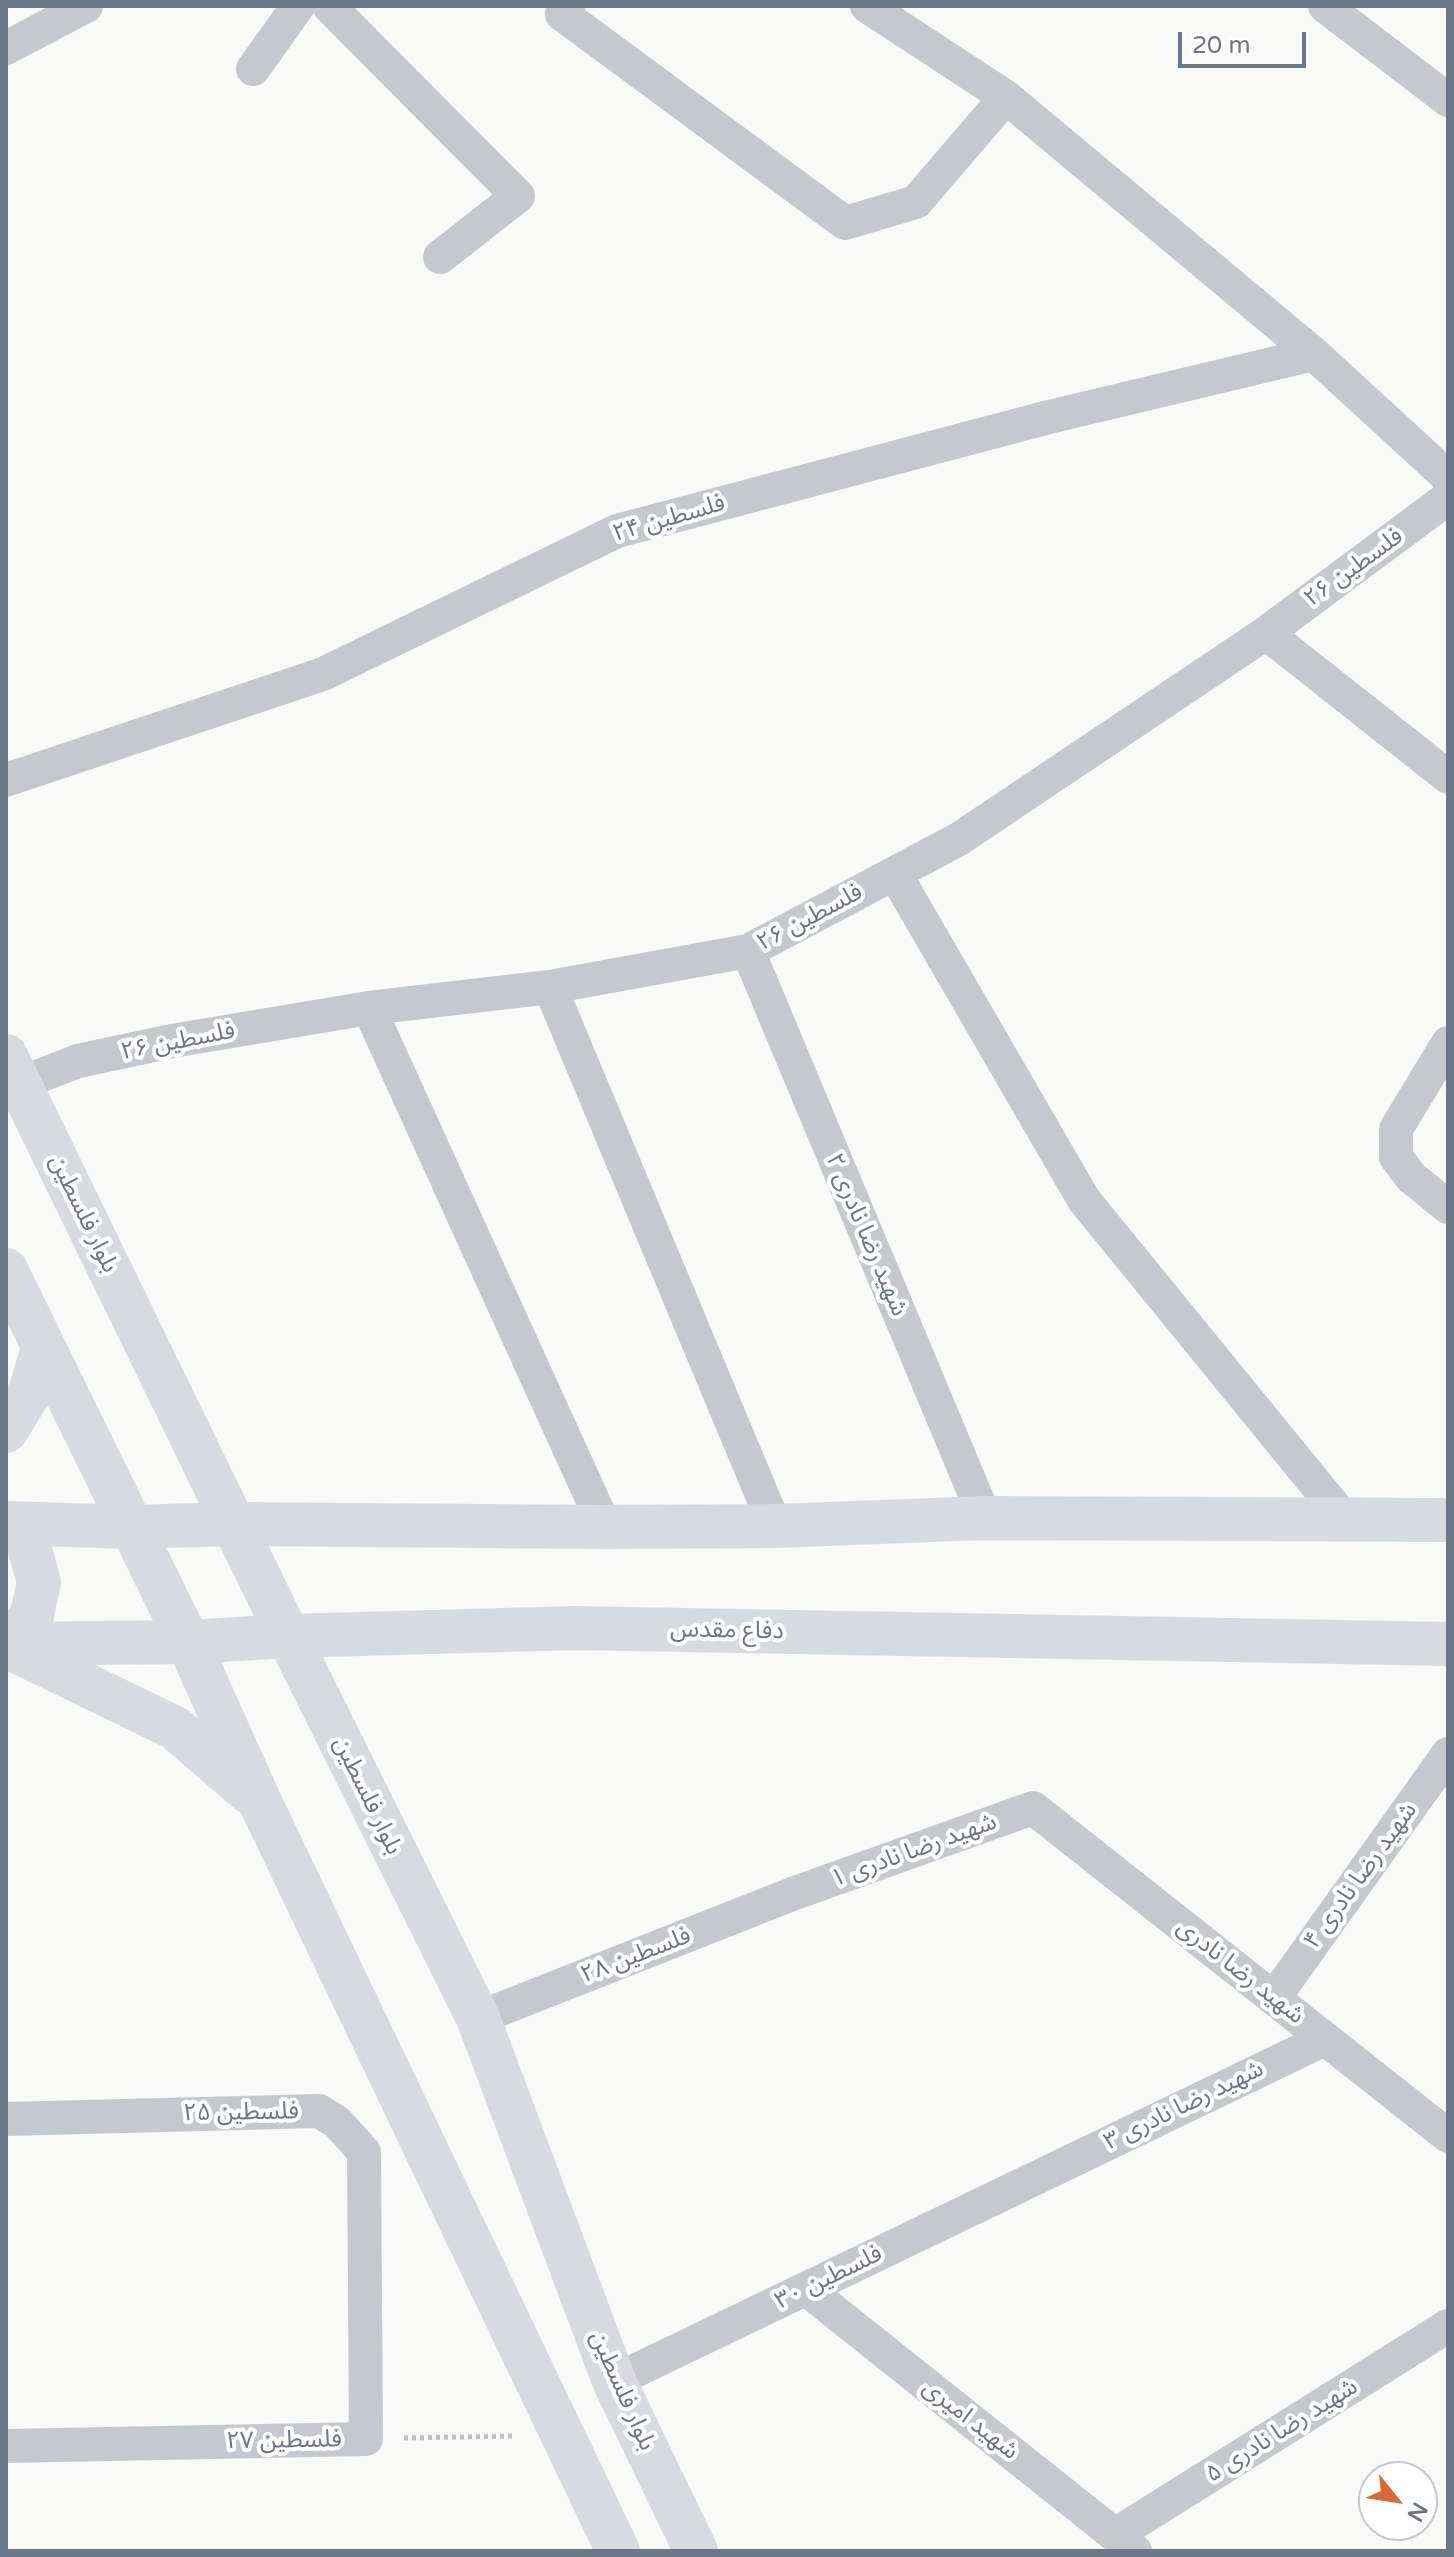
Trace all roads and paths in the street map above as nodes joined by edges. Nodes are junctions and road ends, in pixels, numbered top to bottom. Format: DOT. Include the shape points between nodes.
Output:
graph roads {
  1 [pos="86,6"];
  2 [pos="298,6"];
  3 [pos="329,6"];
  4 [pos="568,6"];
  5 [pos="867,6"];
  6 [pos="1325,6"];
  7 [pos="6,48"];
  8 [pos="253,69"];
  9 [pos="1006,97"];
  10 [pos="1448,100"];
  11 [pos="440,257"];
  12 [pos="1314,354"];
  13 [pos="1448,477"];
  14 [pos="1448,498"];
  15 [pos="1266,633"];
  16 [pos="1448,777"];
  17 [pos="6,780"];
  18 [pos="895,874"];
  19 [pos="748,951"];
  20 [pos="550,987"];
  21 [pos="369,1008"];
  22 [pos="1448,1043"];
  23 [pos="12,1070"];
  24 [pos="1448,1207"];
  25 [pos="6,1270"];
  26 [pos="43,1348"];
  27 [pos="6,1431"];
  28 [pos="985,1518"];
  29 [pos="1448,1520"];
  30 [pos="1346,1521"];
  31 [pos="6,1523"];
  32 [pos="235,1524"];
  33 [pos="775,1526"];
  34 [pos="131,1527"];
  35 [pos="605,1527"];
  36 [pos="6,1531"];
  37 [pos="288,1636"];
  38 [pos="188,1642"];
  39 [pos="6,1644"];
  40 [pos="1448,1644"];
  41 [pos="1448,1754"];
  42 [pos="260,1802"];
  43 [pos="1033,1808"];
  44 [pos="795,1893"];
  45 [pos="1274,1998"];
  46 [pos="478,2018"];
  47 [pos="1325,2039"];
  48 [pos="6,2119"];
  49 [pos="1448,2136"];
  50 [pos="1043,2174"];
  51 [pos="806,2289"];
  52 [pos="1448,2326"];
  53 [pos="614,2381"];
  54 [pos="563,2435"];
  55 [pos="366,2439"];
  56 [pos="6,2446"];
  57 [pos="1125,2543"];
  58 [pos="618,2551"];
  59 [pos="696,2551"];
  1 -- 7 [label="street"];
  2 -- 8 [label="street"];
  3 -- 11 [label="street" via="518,196"];
  4 -- 9 [label="street" via="562,14 845,223 916,202"];
  5 -- 9 [label="street"];
  6 -- 10 [label="street"];
  9 -- 12 [label="street"];
  12 -- 13 [label="street"];
  12 -- 17 [label="street, فلسطین ۲۴" via="1049,417 617,531 323,674"];
  14 -- 15 [label="street, فلسطین ۲۶"];
  15 -- 16 [label="street"];
  15 -- 18 [label="street, فلسطین ۲۶" via="959,839"];
  18 -- 19 [label="street, فلسطین ۲۶"];
  18 -- 30 [label="street" via="1084,1200"];
  19 -- 20 [label="street, فلسطین ۲۶"];
  19 -- 28 [label="street, شهید رضا نادری ۲"];
  20 -- 21 [label="street, فلسطین ۲۶"];
  20 -- 33 [label="street"];
  21 -- 23 [label="street, فلسطین ۲۶"];
  21 -- 35 [label="street"];
  22 -- 24 [label="street" via="1396,1129 1396,1157 1411,1177"];
  23 -- 32 [label="main road, بلوار فلسطین"];
  25 -- 26 [label="main road"];
  26 -- 27 [label="main road" via="30,1392"];
  26 -- 34 [label="main road"];
  28 -- 30 [label="main road"];
  28 -- 33 [label="main road"];
  29 -- 30 [label="main road"];
  31 -- 34 [label="main road"];
  32 -- 34 [label="main road"];
  32 -- 35 [label="main road"];
  32 -- 37 [label="main road, بلوار فلسطین"];
  33 -- 35 [label="main road"];
  34 -- 38 [label="main road"];
  36 -- 39 [label="main road" via="27,1539 39,1582 31,1619"];
  37 -- 38 [label="main road, دفاع مقدس"];
  37 -- 40 [label="main road, دفاع مقدس" via="576,1628"];
  37 -- 46 [label="main road, بلوار فلسطین"];
  38 -- 39 [label="main road, دفاع مقدس"];
  38 -- 42 [label="main road"];
  39 -- 42 [label="main road" via="175,1728"];
  41 -- 45 [label="street, شهید رضا نادری ۴"];
  42 -- 54 [label="main road"];
  43 -- 44 [label="street, شهید رضا نادری ۱"];
  43 -- 45 [label="street, شهید رضا نادری"];
  44 -- 46 [label="street, فلسطین ۲۸"];
  45 -- 47 [label="street, شهید رضا نادری"];
  46 -- 53 [label="main road, بلوار فلسطین"];
  47 -- 49 [label="street, شهید رضا نادری"];
  47 -- 50 [label="street, شهید رضا نادری ۳"];
  48 -- 55 [label="street, فلسطین ۲۵" via="319,2111 337,2122 364,2152"];
  50 -- 51 [label="street, فلسطین ۳۰"];
  51 -- 53 [label="street, فلسطین ۳۰"];
  51 -- 57 [label="street, شهید امیری"];
  52 -- 57 [label="street, شهید رضا نادری ۵"];
  53 -- 59 [label="main road, بلوار فلسطین"];
  54 -- 55 [label="path, فلسطین ۲۷"];
  54 -- 58 [label="main road"];
  55 -- 56 [label="street, فلسطین ۲۷"];
}
